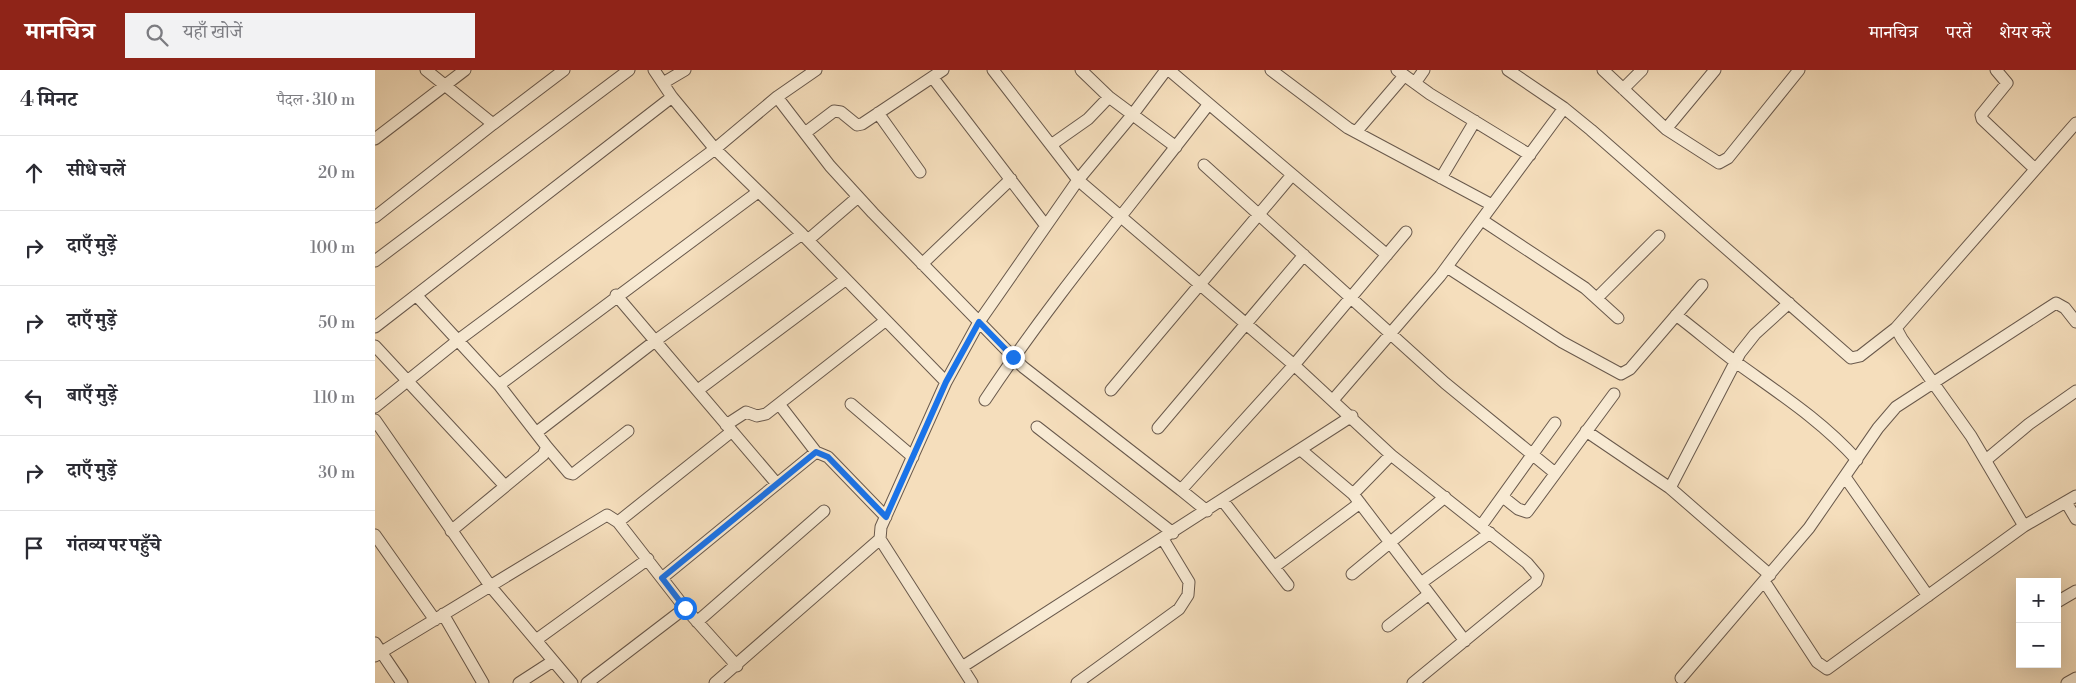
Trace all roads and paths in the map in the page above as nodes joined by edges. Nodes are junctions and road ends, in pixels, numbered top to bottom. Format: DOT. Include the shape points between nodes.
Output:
graph roads {
  1 [pos="426,70"];
  2 [pos="465,70"];
  3 [pos="629,70"];
  4 [pos="654,70"];
  5 [pos="685,70"];
  6 [pos="816,70"];
  7 [pos="943,70"];
  8 [pos="1081,70"];
  9 [pos="1168,70"];
  10 [pos="1271,70"];
  11 [pos="1424,70"];
  12 [pos="1508,70"];
  13 [pos="1603,70"];
  14 [pos="1642,70"];
  15 [pos="1715,70"];
  16 [pos="1799,70"];
  17 [pos="1996,70"];
  18 [pos="556,72"];
  19 [pos="999,72"];
  20 [pos="1401,73"];
  21 [pos="933,78"];
  22 [pos="663,83"];
  23 [pos="1415,83"];
  24 [pos="446,85"];
  25 [pos="1623,89"];
  26 [pos="672,97"];
  27 [pos="777,97"];
  28 [pos="1109,97"];
  29 [pos="1208,105"];
  30 [pos="1564,108"];
  31 [pos="878,114"];
  32 [pos="1133,114"];
  33 [pos="1475,121"];
  34 [pos="2076,122"];
  35 [pos="493,124"];
  36 [pos="1666,129"];
  37 [pos="1356,132"];
  38 [pos="805,133"];
  39 [pos="375,139"];
  40 [pos="1051,146"];
  41 [pos="1176,147"];
  42 [pos="715,149"];
  43 [pos="1530,155"];
  44 [pos="1204,165"];
  45 [pos="2035,169"];
  46 [pos="920,172"];
  47 [pos="1292,176"];
  48 [pos="1441,178"];
  49 [pos="1011,179"];
  50 [pos="1078,180"];
  51 [pos="758,192"];
  52 [pos="858,197"];
  53 [pos="1492,205"];
  54 [pos="1259,214"];
  55 [pos="1120,216"];
  56 [pos="375,217"];
  57 [pos="1481,220"];
  58 [pos="1046,226"];
  59 [pos="1406,232"];
  60 [pos="1659,236"];
  61 [pos="805,237"];
  62 [pos="1387,255"];
  63 [pos="1304,256"];
  64 [pos="375,261"];
  65 [pos="922,264"];
  66 [pos="1447,267"];
  67 [pos="845,280"];
  68 [pos="1199,284"];
  69 [pos="1703,285"];
  70 [pos="416,295"];
  71 [pos="617,295"];
  72 [pos="1351,298"];
  73 [pos="1597,298"];
  74 [pos="1789,303"];
  75 [pos="1677,315"];
  76 [pos="1618,318"];
  77 [pos="885,321"];
  78 [pos="979,322"];
  79 [pos="2076,322"];
  80 [pos="1247,324"];
  81 [pos="375,327"];
  82 [pos="1896,328"];
  83 [pos="1391,334"];
  84 [pos="457,341"];
  85 [pos="655,341"];
  86 [pos="375,346"];
  87 [pos="1013,357"];
  88 [pos="1736,362"];
  89 [pos="1294,365"];
  90 [pos="407,382"];
  91 [pos="946,382"];
  92 [pos="1934,383"];
  93 [pos="499,385"];
  94 [pos="698,390"];
  95 [pos="1111,390"];
  96 [pos="2076,391"];
  97 [pos="1614,394"];
  98 [pos="985,400"];
  99 [pos="1333,400"];
  100 [pos="779,404"];
  101 [pos="851,404"];
  102 [pos="375,407"];
  103 [pos="1352,416"];
  104 [pos="375,420"];
  105 [pos="1555,423"];
  106 [pos="1037,427"];
  107 [pos="1158,428"];
  108 [pos="728,429"];
  109 [pos="629,431"];
  110 [pos="1586,431"];
  111 [pos="537,432"];
  112 [pos="547,447"];
  113 [pos="1301,450"];
  114 [pos="816,452"];
  115 [pos="1391,455"];
  116 [pos="1533,456"];
  117 [pos="913,457"];
  118 [pos="1857,460"];
  119 [pos="1986,460"];
  120 [pos="1555,474"];
  121 [pos="1845,477"];
  122 [pos="777,484"];
  123 [pos="505,486"];
  124 [pos="1670,488"];
  125 [pos="1181,490"];
  126 [pos="1445,497"];
  127 [pos="1503,497"];
  128 [pos="1357,499"];
  129 [pos="2071,499"];
  130 [pos="1223,501"];
  131 [pos="824,511"];
  132 [pos="1207,511"];
  133 [pos="886,517"];
  134 [pos="2076,519"];
  135 [pos="618,522"];
  136 [pos="2024,526"];
  137 [pos="1486,530"];
  138 [pos="451,531"];
  139 [pos="375,534"];
  140 [pos="1168,536"];
  141 [pos="880,540"];
  142 [pos="1391,543"];
  143 [pos="648,559"];
  144 [pos="1274,567"];
  145 [pos="1351,574"];
  146 [pos="662,578"];
  147 [pos="1767,578"];
  148 [pos="1421,583"];
  149 [pos="1288,585"];
  150 [pos="491,587"];
  151 [pos="2076,591"];
  152 [pos="1429,594"];
  153 [pos="1928,596"];
  154 [pos="2061,600"];
  155 [pos="685,608"];
  156 [pos="439,617"];
  157 [pos="697,622"];
  158 [pos="1388,626"];
  159 [pos="536,640"];
  160 [pos="1465,641"];
  161 [pos="377,650"];
  162 [pos="553,662"];
  163 [pos="737,666"];
  164 [pos="962,667"];
  165 [pos="1681,678"];
  166 [pos="2076,678"];
  167 [pos="402,683"];
  168 [pos="483,683"];
  169 [pos="519,683"];
  170 [pos="572,683"];
  171 [pos="587,683"];
  172 [pos="715,683"];
  173 [pos="972,683"];
  174 [pos="1077,683"];
  175 [pos="1413,683"];
  176 [pos="2067,683"];
  1 -- 24 [label="street"];
  2 -- 24 [label="street"];
  3 -- 64 [label="street"];
  4 -- 22 [label="street"];
  5 -- 22 [label="street"];
  6 -- 27 [label="street"];
  7 -- 21 [label="street"];
  8 -- 28 [label="street"];
  9 -- 29 [label="street"];
  9 -- 32 [label="street"];
  10 -- 37 [label="street"];
  11 -- 23 [label="street"];
  12 -- 30 [label="street"];
  13 -- 25 [label="street"];
  14 -- 25 [label="street"];
  15 -- 36 [label="street"];
  16 -- 36 [label="street" via="1724,162 1713,161"];
  17 -- 45 [label="street" via="2007,83 1981,115 1982,119"];
  18 -- 35 [label="street"];
  19 -- 40 [label="street"];
  20 -- 23 [label="street"];
  20 -- 37 [label="street"];
  21 -- 31 [label="street"];
  21 -- 49 [label="street"];
  22 -- 26 [label="street"];
  23 -- 33 [label="street"];
  24 -- 35 [label="street"];
  24 -- 39 [label="street"];
  25 -- 36 [label="street"];
  26 -- 42 [label="street"];
  26 -- 70 [label="street"];
  27 -- 38 [label="street"];
  27 -- 42 [label="street"];
  28 -- 32 [label="street"];
  28 -- 40 [label="street" via="1088,119"];
  29 -- 41 [label="street"];
  29 -- 47 [label="street"];
  30 -- 43 [label="street"];
  30 -- 74 [label="street"];
  31 -- 38 [label="street" via="857,125 841,112 834,112"];
  31 -- 46 [label="street"];
  32 -- 41 [label="street"];
  32 -- 50 [label="street"];
  33 -- 43 [label="street"];
  33 -- 48 [label="street"];
  34 -- 45 [label="street"];
  35 -- 56 [label="street"];
  37 -- 48 [label="street"];
  38 -- 52 [label="street"];
  40 -- 50 [label="street"];
  41 -- 55 [label="street"];
  42 -- 51 [label="street"];
  42 -- 84 [label="street"];
  43 -- 53 [label="street"];
  44 -- 54 [label="street"];
  45 -- 82 [label="street"];
  47 -- 54 [label="street"];
  47 -- 62 [label="street"];
  48 -- 53 [label="street"];
  49 -- 58 [label="street"];
  49 -- 65 [label="street"];
  50 -- 55 [label="street"];
  50 -- 58 [label="street"];
  51 -- 61 [label="street"];
  51 -- 71 [label="street"];
  52 -- 61 [label="street"];
  52 -- 65 [label="street"];
  53 -- 57 [label="street"];
  54 -- 63 [label="street"];
  54 -- 68 [label="street"];
  55 -- 68 [label="street"];
  55 -- 87 [label="street"];
  57 -- 66 [label="street"];
  57 -- 73 [label="street"];
  58 -- 78 [label="street"];
  59 -- 62 [label="street"];
  60 -- 73 [label="street"];
  61 -- 67 [label="street"];
  61 -- 85 [label="street"];
  62 -- 72 [label="street"];
  63 -- 72 [label="street"];
  63 -- 80 [label="street"];
  65 -- 78 [label="street"];
  66 -- 75 [label="street" via="1562,342 1621,374 1630,369"];
  66 -- 83 [label="street"];
  67 -- 77 [label="street"];
  67 -- 94 [label="street"];
  68 -- 80 [label="street"];
  68 -- 95 [label="street"];
  69 -- 75 [label="street"];
  70 -- 81 [label="street"];
  70 -- 84 [label="street"];
  71 -- 85 [label="street"];
  71 -- 93 [label="street"];
  72 -- 83 [label="street"];
  72 -- 89 [label="street"];
  73 -- 76 [label="street"];
  74 -- 82 [label="street" via="1851,358 1860,356"];
  74 -- 88 [label="street" via="1755,334"];
  75 -- 88 [label="street"];
  77 -- 91 [label="street"];
  77 -- 100 [label="street"];
  78 -- 87 [label="street"];
  78 -- 91 [label="street"];
  79 -- 92 [label="street" via="2065,308 2056,303"];
  80 -- 89 [label="street"];
  80 -- 107 [label="street"];
  82 -- 92 [label="street"];
  83 -- 99 [label="street"];
  83 -- 116 [label="street"];
  84 -- 90 [label="street"];
  84 -- 93 [label="street"];
  85 -- 94 [label="street"];
  85 -- 111 [label="street"];
  86 -- 90 [label="street"];
  87 -- 98 [label="street"];
  87 -- 125 [label="street"];
  88 -- 118 [label="street" via="1815,418"];
  88 -- 124 [label="street"];
  89 -- 99 [label="street"];
  89 -- 125 [label="street"];
  90 -- 102 [label="street"];
  90 -- 123 [label="street"];
  91 -- 117 [label="street"];
  92 -- 118 [label="street" via="1886,417"];
  92 -- 119 [label="street"];
  93 -- 111 [label="street"];
  94 -- 108 [label="street"];
  96 -- 119 [label="street"];
  97 -- 110 [label="street"];
  99 -- 103 [label="street"];
  100 -- 108 [label="street" via="761,417 746,412"];
  100 -- 114 [label="street"];
  101 -- 117 [label="street"];
  103 -- 113 [label="street"];
  103 -- 115 [label="street"];
  104 -- 138 [label="street"];
  105 -- 116 [label="street"];
  106 -- 140 [label="street"];
  108 -- 122 [label="street"];
  108 -- 135 [label="street"];
  109 -- 112 [label="street" via="573,474"];
  110 -- 120 [label="street"];
  110 -- 124 [label="street"];
  111 -- 112 [label="street"];
  112 -- 123 [label="street" via="543,455"];
  113 -- 128 [label="street"];
  113 -- 130 [label="street"];
  114 -- 122 [label="street"];
  114 -- 133 [label="street" via="828,457"];
  115 -- 126 [label="street"];
  115 -- 128 [label="street"];
  116 -- 120 [label="street"];
  116 -- 127 [label="street"];
  117 -- 133 [label="street"];
  118 -- 121 [label="street"];
  119 -- 136 [label="street"];
  120 -- 127 [label="street" via="1527,512 1517,509"];
  121 -- 147 [label="street" via="1809,528"];
  121 -- 153 [label="street"];
  122 -- 146 [label="street"];
  123 -- 138 [label="street"];
  124 -- 147 [label="street"];
  125 -- 132 [label="street"];
  126 -- 137 [label="street"];
  126 -- 142 [label="street"];
  127 -- 137 [label="street"];
  128 -- 142 [label="street"];
  128 -- 144 [label="street"];
  129 -- 134 [label="street"];
  129 -- 136 [label="street"];
  130 -- 132 [label="street"];
  130 -- 144 [label="street"];
  131 -- 157 [label="street"];
  132 -- 140 [label="street"];
  133 -- 141 [label="street"];
  135 -- 143 [label="street"];
  135 -- 150 [label="street" via="612,516 602,517"];
  136 -- 153 [label="street"];
  137 -- 148 [label="street"];
  137 -- 160 [label="street" via="1527,563 1537,576 1536,582"];
  138 -- 150 [label="street"];
  139 -- 156 [label="street"];
  140 -- 164 [label="street"];
  140 -- 174 [label="street" via="1189,582 1185,603"];
  141 -- 163 [label="street"];
  141 -- 164 [label="street"];
  142 -- 145 [label="street"];
  142 -- 148 [label="street"];
  143 -- 146 [label="street"];
  143 -- 159 [label="street"];
  144 -- 149 [label="street"];
  146 -- 155 [label="street"];
  147 -- 153 [label="street" via="1817,662 1827,669"];
  147 -- 165 [label="street"];
  148 -- 152 [label="street"];
  150 -- 156 [label="street"];
  150 -- 159 [label="street"];
  151 -- 154 [label="street"];
  152 -- 158 [label="street"];
  152 -- 160 [label="street"];
  155 -- 157 [label="street"];
  155 -- 171 [label="street"];
  156 -- 161 [label="street"];
  156 -- 168 [label="street"];
  157 -- 163 [label="street"];
  159 -- 162 [label="street"];
  160 -- 175 [label="street"];
  161 -- 167 [label="street"];
  162 -- 169 [label="street"];
  162 -- 170 [label="street"];
  163 -- 172 [label="street"];
  164 -- 173 [label="street"];
  166 -- 176 [label="street"];
}
